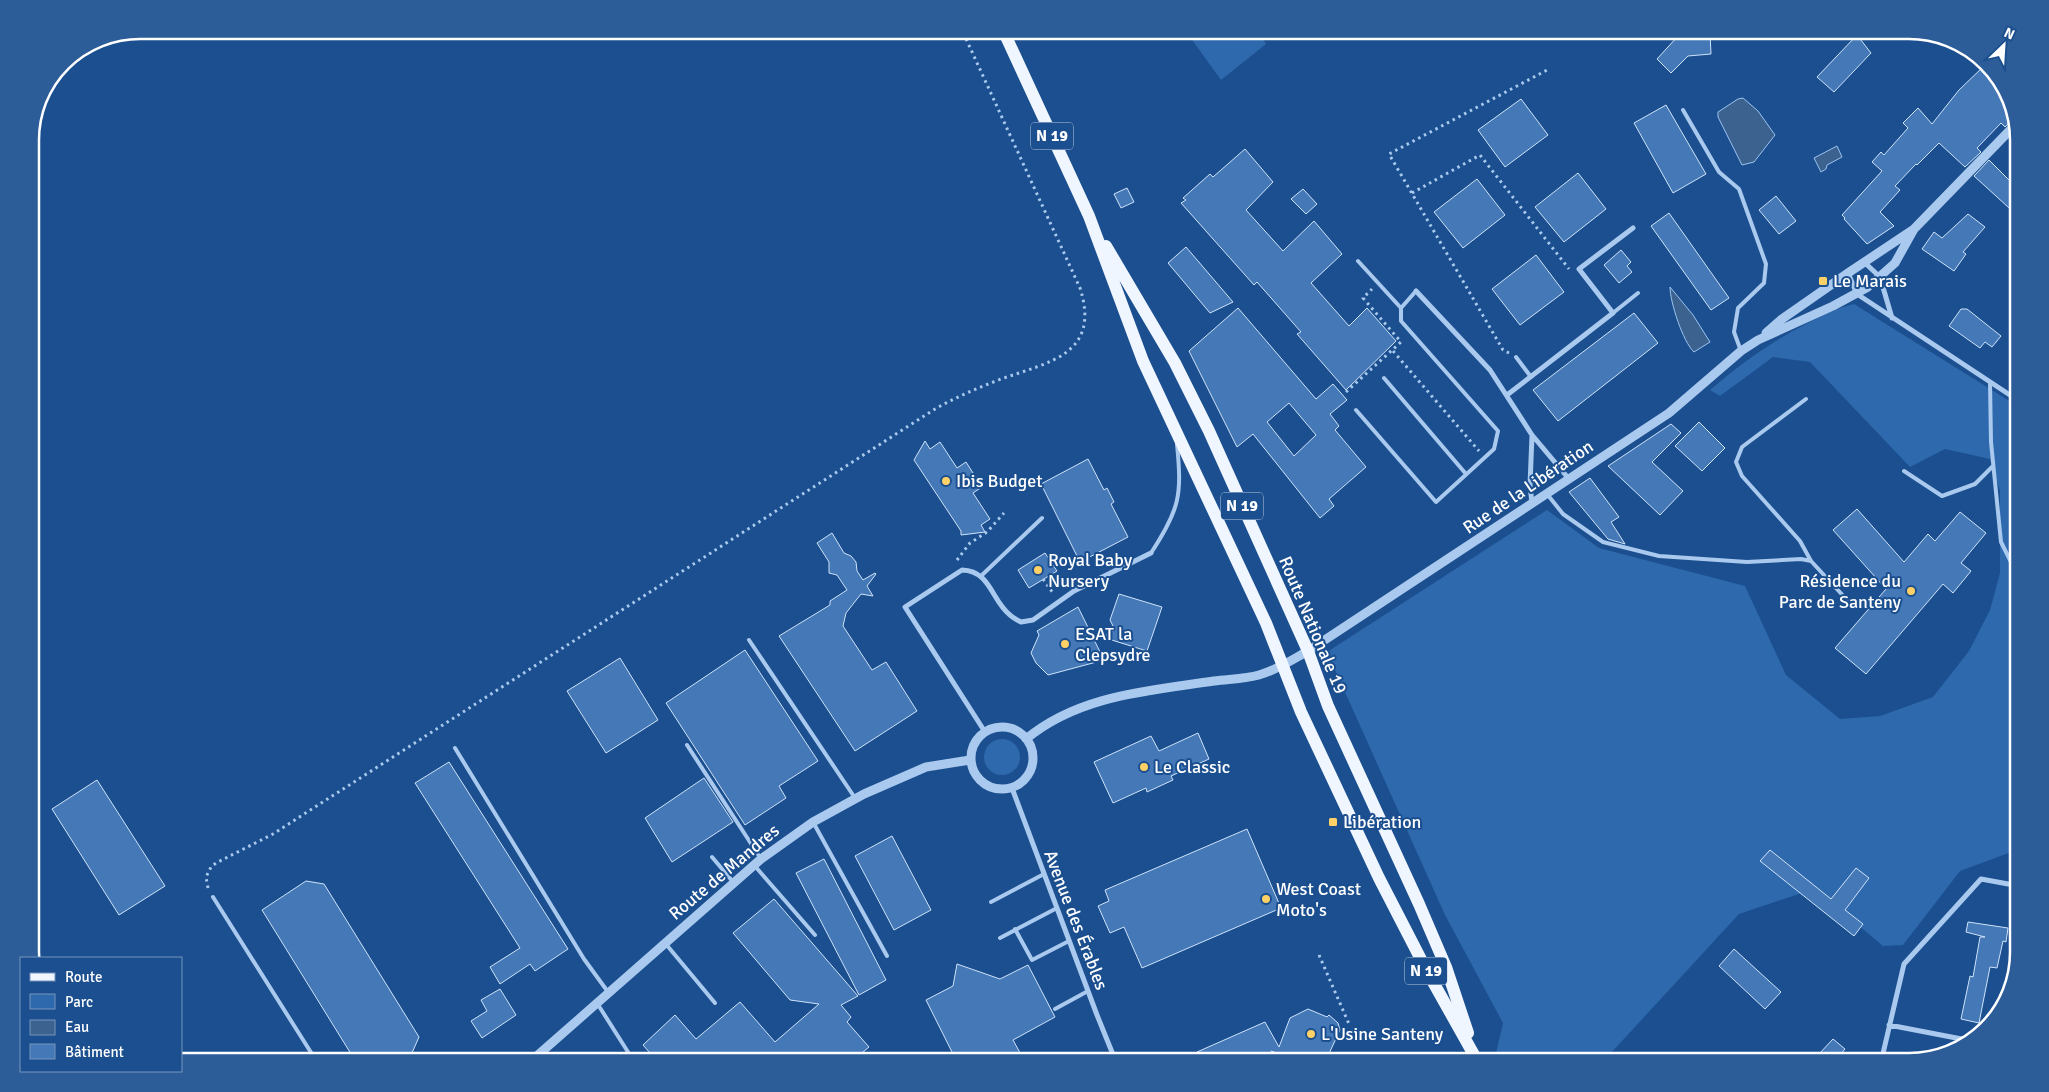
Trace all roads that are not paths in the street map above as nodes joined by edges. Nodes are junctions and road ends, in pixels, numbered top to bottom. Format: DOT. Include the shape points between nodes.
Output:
graph roads {
  1 [pos="1007,39"];
  2 [pos="1683,110"];
  3 [pos="2010,131"];
  4 [pos="1089,216"];
  5 [pos="1633,228"];
  6 [pos="1914,229"];
  7 [pos="1358,260"];
  8 [pos="1864,262"];
  9 [pos="1848,273"];
  10 [pos="1880,277"];
  11 [pos="1416,291"];
  12 [pos="1638,293"];
  13 [pos="1856,294"];
  14 [pos="1401,308"];
  15 [pos="1613,313"];
  16 [pos="1892,318"];
  17 [pos="1758,340"];
  18 [pos="1741,351"];
  19 [pos="1516,357"];
  20 [pos="1531,377"];
  21 [pos="1384,378"];
  22 [pos="1990,383"];
  23 [pos="2010,395"];
  24 [pos="1507,396"];
  25 [pos="1806,399"];
  26 [pos="1356,410"];
  27 [pos="1176,432"];
  28 [pos="1532,435"];
  29 [pos="1994,466"];
  30 [pos="1904,471"];
  31 [pos="1466,474"];
  32 [pos="1568,479"];
  33 [pos="1547,494"];
  34 [pos="1532,504"];
  35 [pos="1042,518"];
  36 [pos="1151,553"];
  37 [pos="2010,560"];
  38 [pos="1811,561"];
  39 [pos="981,576"];
  40 [pos="1848,601"];
  41 [pos="749,640"];
  42 [pos="1308,651"];
  43 [pos="1282,666"];
  44 [pos="985,732"];
  45 [pos="1026,738"];
  46 [pos="687,745"];
  47 [pos="455,748"];
  48 [pos="970,760"];
  49 [pos="1012,788"];
  50 [pos="855,799"];
  51 [pos="813,822"];
  52 [pos="712,857"];
  53 [pos="757,862"];
  54 [pos="1044,874"];
  55 [pos="734,883"];
  56 [pos="2010,884"];
  57 [pos="213,897"];
  58 [pos="991,902"];
  59 [pos="1056,908"];
  60 [pos="1015,929"];
  61 [pos="815,935"];
  62 [pos="1000,938"];
  63 [pos="1069,941"];
  64 [pos="665,943"];
  65 [pos="887,956"];
  66 [pos="1088,990"];
  67 [pos="609,993"];
  68 [pos="596,1004"];
  69 [pos="715,1004"];
  70 [pos="1055,1009"];
  71 [pos="1889,1025"];
  72 [pos="1961,1039"];
  73 [pos="628,1052"];
  74 [pos="311,1053"];
  75 [pos="540,1053"];
  76 [pos="1112,1053"];
  77 [pos="1473,1053"];
  78 [pos="1475,1053"];
  79 [pos="1883,1053"];
  1 -- 4 [label="main road, Route Nationale 19 / N 19"];
  2 -- 18 [label="lane" via="1719,172 1739,190 1766,264 1764,284 1738,308 1734,332"];
  3 -- 6 [label="street, Rue de la Libération"];
  4 -- 27 [label="main road, Route Nationale 19 / N 19" via="1143,361"];
  4 -- 42 [label="main road, Route Nationale 19 / N 19" via="1174,362"];
  5 -- 15 [label="street" via="1579,269"];
  6 -- 8 [label="street, Rue de la Libération"];
  6 -- 10 [label="street, Rue de la Libération" via="1895,263"];
  7 -- 14 [label="lane"];
  8 -- 9 [label="street, Rue de la Libération"];
  8 -- 10 [label="street"];
  9 -- 13 [label="street"];
  9 -- 17 [label="street, Rue de la Libération" via="1782,319"];
  10 -- 13 [label="street, Rue de la Libération"];
  10 -- 16 [label="street"];
  11 -- 14 [label="lane"];
  11 -- 24 [label="street" via="1490,370"];
  12 -- 15 [label="lane"];
  13 -- 16 [label="street"];
  13 -- 17 [label="street, Rue de la Libération"];
  14 -- 31 [label="lane" via="1401,321 1498,431 1494,449"];
  15 -- 20 [label="street"];
  16 -- 22 [label="street"];
  17 -- 18 [label="street, Rue de la Libération"];
  18 -- 32 [label="street, Rue de la Libération" via="1669,413"];
  19 -- 20 [label="lane"];
  20 -- 24 [label="street"];
  21 -- 31 [label="lane"];
  22 -- 23 [label="street"];
  22 -- 29 [label="lane"];
  24 -- 28 [label="street"];
  25 -- 38 [label="lane" via="1742,447 1736,462 1742,476 1800,541"];
  26 -- 31 [label="lane" via="1436,502"];
  27 -- 36 [label="lane" via="1180,478 1177,504 1166,531"];
  27 -- 43 [label="main road, Route Nationale 19 / N 19" via="1266,623"];
  28 -- 32 [label="street"];
  28 -- 34 [label="street"];
  29 -- 30 [label="lane" via="1975,484 1942,496"];
  29 -- 37 [label="lane" via="2001,542"];
  32 -- 33 [label="street, Rue de la Libération"];
  33 -- 34 [label="street, Rue de la Libération"];
  33 -- 38 [label="lane" via="1563,514 1603,542 1659,556 1747,562 1801,558"];
  34 -- 42 [label="street, Rue de la Libération"];
  35 -- 39 [label="lane"];
  36 -- 39 [label="street" via="1074,591 1033,620 1021,622 1009,615"];
  38 -- 40 [label="lane"];
  39 -- 44 [label="street" via="973,570 962,570 905,607"];
  41 -- 50 [label="lane"];
  42 -- 43 [label="street"];
  42 -- 78 [label="main road, Route Nationale 19 / N 19" via="1328,706 1446,967"];
  43 -- 45 [label="street" via="1259,675 1126,694 1092,703 1057,717"];
  43 -- 77 [label="main road, Route Nationale 19 / N 19" via="1379,878"];
  44 -- 45 [label="street" via="1002,727 1019,732"];
  44 -- 48 [label="street" via="974,744"];
  45 -- 49 [label="street" via="1033,757 1032,767 1028,776"];
  46 -- 53 [label="lane"];
  47 -- 67 [label="lane" via="584,959"];
  48 -- 49 [label="street" via="972,770 984,784 1003,790"];
  48 -- 50 [label="street, Route de Mandres" via="926,767"];
  49 -- 54 [label="street, Avenue des Érables"];
  50 -- 51 [label="street, Route de Mandres"];
  51 -- 53 [label="street, Route de Mandres"];
  51 -- 65 [label="lane"];
  52 -- 55 [label="lane"];
  53 -- 55 [label="street, Route de Mandres"];
  53 -- 61 [label="lane"];
  54 -- 58 [label="lane"];
  54 -- 59 [label="street, Avenue des Érables"];
  55 -- 64 [label="street, Route de Mandres"];
  56 -- 71 [label="street" via="1981,879 1904,964"];
  57 -- 74 [label="lane"];
  59 -- 60 [label="lane"];
  59 -- 63 [label="street, Avenue des Érables"];
  60 -- 62 [label="lane"];
  60 -- 63 [label="lane" via="1032,960"];
  63 -- 66 [label="street, Avenue des Érables"];
  64 -- 67 [label="street, Route de Mandres"];
  64 -- 69 [label="lane"];
  66 -- 70 [label="lane"];
  66 -- 76 [label="street, Avenue des Érables"];
  67 -- 68 [label="street, Route de Mandres"];
  68 -- 73 [label="lane"];
  68 -- 75 [label="street, Route de Mandres"];
  71 -- 72 [label="street"];
  71 -- 79 [label="street"];
}
